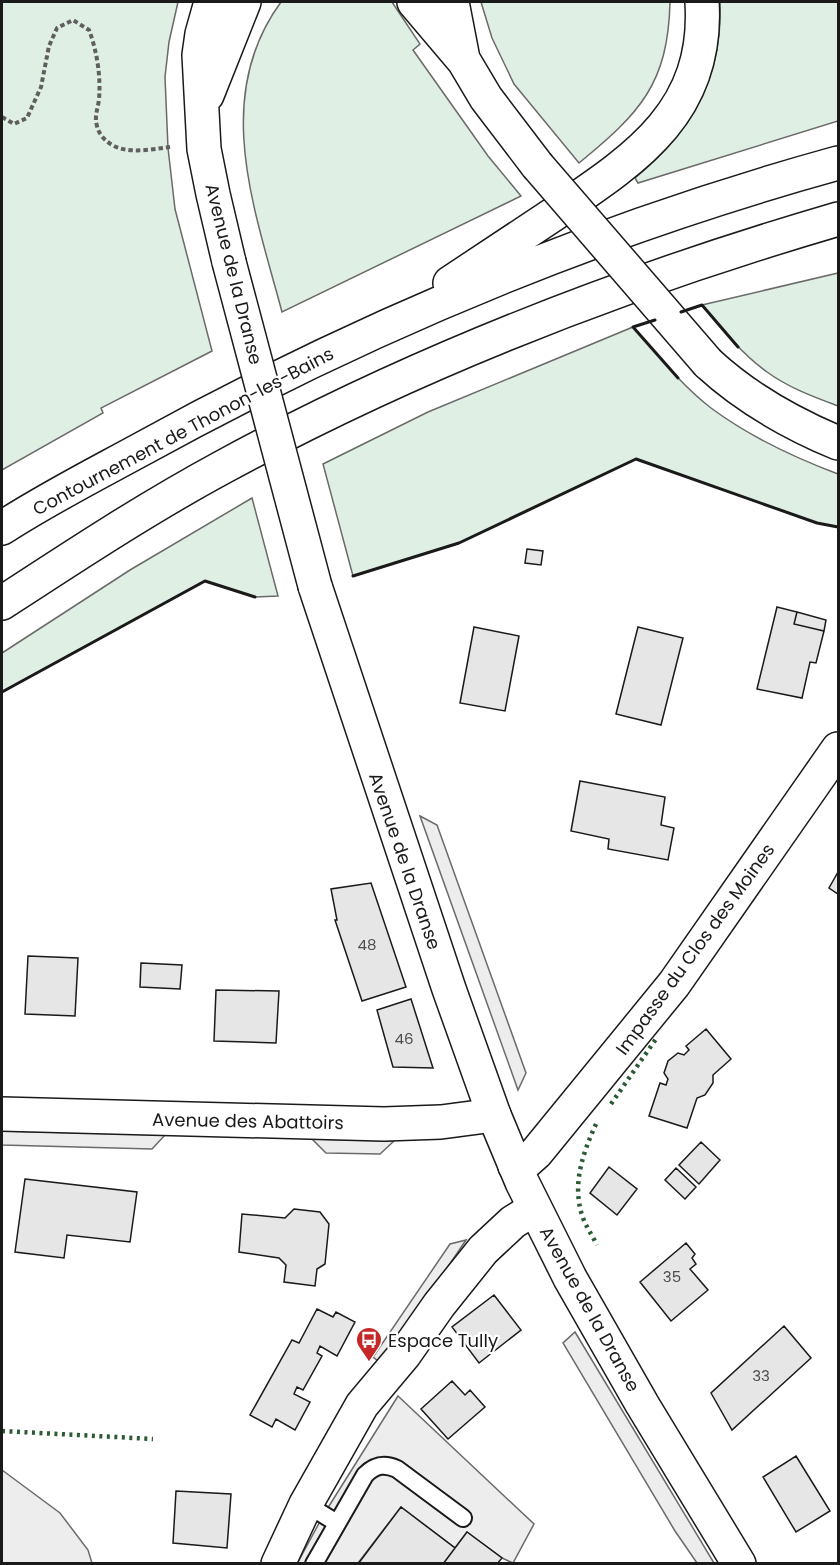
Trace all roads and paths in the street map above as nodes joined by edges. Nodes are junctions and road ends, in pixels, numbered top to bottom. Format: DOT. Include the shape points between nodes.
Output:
graph roads {
  1 [pos="211,2"];
  2 [pos="244,2"];
  3 [pos="414,2"];
  4 [pos="452,2"];
  5 [pos="702,2"];
  6 [pos="464,61"];
  7 [pos="202,108"];
  8 [pos="2,117"];
  9 [pos="174,147"];
  10 [pos="838,163"];
  11 [pos="838,219"];
  12 [pos="378,331"];
  13 [pos="838,443"];
  14 [pos="2,528"];
  15 [pos="2,603"];
  16 [pos="838,749"];
  17 [pos="2,1114"];
  18 [pos="494,1114"];
  19 [pos="515,1166"];
  20 [pos="534,1209"];
  21 [pos="306,1504"];
  22 [pos="463,1518"];
  23 [pos="337,1523"];
  24 [pos="278,1563"];
  25 [pos="314,1563"];
  26 [pos="739,1563"];
  1 -- 7 [label="main road, Avenue de la Dranse" via="199,55"];
  2 -- 7 [label="main road, Avenue de la Dranse"];
  3 -- 6 [label="main road"];
  4 -- 6 [label="main road"];
  5 -- 12 [label="main road" via="700,47 693,74 682,100 648,144 605,180"];
  6 -- 13 [label="main road, bridge" via="537,165 708,363 750,398"];
  7 -- 18 [label="main road, Avenue de la Dranse, bridge" via="207,168 229,262 315,586"];
  8 -- 9 [label="path" via="14,124 27,118 41,87 49,46 57,28 73,20 89,30 96,48 99,98 95,116 106,141 118,148 136,150"];
  10 -- 12 [label="main road, Contournement de Thonon-les-Bains" via="590,243"];
  11 -- 15 [label="main road" via="687,265 565,309 442,360 223,467"];
  12 -- 14 [label="main road, Contournement de Thonon-les-Bains" via="246,393"];
  16 -- 19 [label="main road, Impasse du Clos des Moines" via="674,984 536,1153"];
  17 -- 18 [label="main road, Avenue des Abattoirs" via="384,1124 441,1122"];
  18 -- 19 [label="main road, Avenue de la Dranse"];
  19 -- 20 [label="main road, Avenue de la Dranse"];
  20 -- 21 [label="main road" via="501,1232 466,1270 362,1405"];
  20 -- 26 [label="main road, Avenue de la Dranse" via="570,1278"];
  21 -- 23 [label="lane"];
  21 -- 24 [label="main road"];
  22 -- 23 [label="lane" via="397,1469 379,1465 365,1475"];
  23 -- 25 [label="lane"];
}
